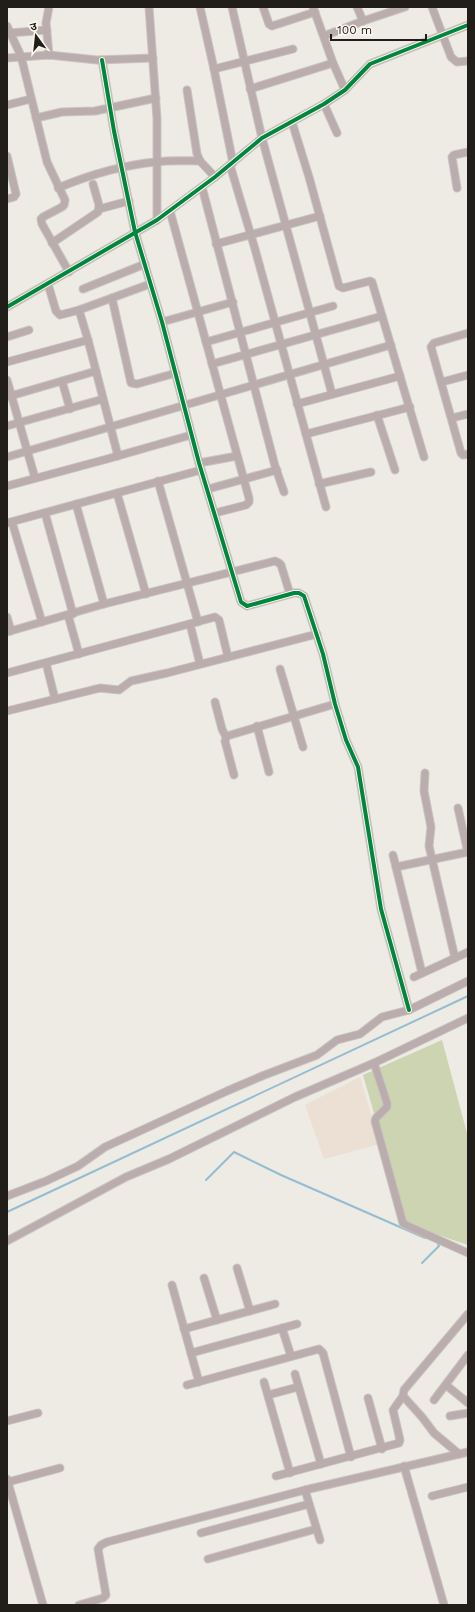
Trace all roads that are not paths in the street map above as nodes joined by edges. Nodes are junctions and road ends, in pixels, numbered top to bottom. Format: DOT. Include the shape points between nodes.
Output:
graph roads {
  1 [pos="49,7"];
  2 [pos="149,7"];
  3 [pos="200,7"];
  4 [pos="232,7"];
  5 [pos="263,7"];
  6 [pos="357,7"];
  7 [pos="405,7"];
  8 [pos="432,7"];
  9 [pos="314,10"];
  10 [pos="363,21"];
  11 [pos="468,25"];
  12 [pos="8,30"];
  13 [pos="47,30"];
  14 [pos="324,36"];
  15 [pos="442,36"];
  16 [pos="293,49"];
  17 [pos="49,55"];
  18 [pos="21,56"];
  19 [pos="7,58"];
  20 [pos="153,58"];
  21 [pos="102,60"];
  22 [pos="468,61"];
  23 [pos="244,62"];
  24 [pos="333,63"];
  25 [pos="214,69"];
  26 [pos="250,89"];
  27 [pos="187,90"];
  28 [pos="345,90"];
  29 [pos="156,98"];
  30 [pos="31,99"];
  31 [pos="324,104"];
  32 [pos="7,105"];
  33 [pos="110,107"];
  34 [pos="36,118"];
  35 [pos="292,122"];
  36 [pos="337,133"];
  37 [pos="262,138"];
  38 [pos="468,152"];
  39 [pos="7,156"];
  40 [pos="200,161"];
  41 [pos="157,162"];
  42 [pos="231,164"];
  43 [pos="123,168"];
  44 [pos="215,178"];
  45 [pos="93,184"];
  46 [pos="202,187"];
  47 [pos="58,188"];
  48 [pos="457,188"];
  49 [pos="7,199"];
  50 [pos="129,201"];
  51 [pos="99,209"];
  52 [pos="170,211"];
  53 [pos="320,216"];
  54 [pos="157,220"];
  55 [pos="286,225"];
  56 [pos="135,232"];
  57 [pos="251,234"];
  58 [pos="52,243"];
  59 [pos="216,244"];
  60 [pos="145,264"];
  61 [pos="69,272"];
  62 [pos="48,284"];
  63 [pos="150,284"];
  64 [pos="84,289"];
  65 [pos="112,298"];
  66 [pos="233,302"];
  67 [pos="333,306"];
  68 [pos="7,307"];
  69 [pos="78,310"];
  70 [pos="197,312"];
  71 [pos="310,313"];
  72 [pos="382,316"];
  73 [pos="162,322"];
  74 [pos="275,323"];
  75 [pos="29,330"];
  76 [pos="241,333"];
  77 [pos="468,333"];
  78 [pos="315,334"];
  79 [pos="7,337"];
  80 [pos="88,340"];
  81 [pos="206,342"];
  82 [pos="281,345"];
  83 [pos="390,345"];
  84 [pos="247,354"];
  85 [pos="7,362"];
  86 [pos="212,364"];
  87 [pos="324,364"];
  88 [pos="96,371"];
  89 [pos="176,373"];
  90 [pos="289,374"];
  91 [pos="468,375"];
  92 [pos="400,376"];
  93 [pos="7,380"];
  94 [pos="62,381"];
  95 [pos="442,382"];
  96 [pos="254,385"];
  97 [pos="220,394"];
  98 [pos="332,394"];
  99 [pos="9,397"];
  100 [pos="103,400"];
  101 [pos="297,404"];
  102 [pos="183,405"];
  103 [pos="410,407"];
  104 [pos="70,409"];
  105 [pos="468,414"];
  106 [pos="377,415"];
  107 [pos="452,418"];
  108 [pos="18,423"];
  109 [pos="7,426"];
  110 [pos="110,427"];
  111 [pos="191,434"];
  112 [pos="306,434"];
  113 [pos="27,451"];
  114 [pos="468,454"];
  115 [pos="118,456"];
  116 [pos="237,456"];
  117 [pos="7,457"];
  118 [pos="424,457"];
  119 [pos="200,466"];
  120 [pos="277,470"];
  121 [pos="394,470"];
  122 [pos="371,472"];
  123 [pos="35,478"];
  124 [pos="243,479"];
  125 [pos="158,481"];
  126 [pos="320,484"];
  127 [pos="7,486"];
  128 [pos="208,489"];
  129 [pos="284,492"];
  130 [pos="117,493"];
  131 [pos="76,504"];
  132 [pos="326,507"];
  133 [pos="45,513"];
  134 [pos="215,513"];
  135 [pos="10,522"];
  136 [pos="232,571"];
  137 [pos="186,583"];
  138 [pos="146,594"];
  139 [pos="290,594"];
  140 [pos="104,604"];
  141 [pos="70,614"];
  142 [pos="7,616"];
  143 [pos="42,622"];
  144 [pos="198,622"];
  145 [pos="190,624"];
  146 [pos="9,631"];
  147 [pos="317,634"];
  148 [pos="79,654"];
  149 [pos="228,657"];
  150 [pos="46,663"];
  151 [pos="200,664"];
  152 [pos="280,669"];
  153 [pos="7,673"];
  154 [pos="55,699"];
  155 [pos="215,702"];
  156 [pos="335,704"];
  157 [pos="7,711"];
  158 [pos="294,716"];
  159 [pos="257,726"];
  160 [pos="226,737"];
  161 [pos="303,747"];
  162 [pos="269,772"];
  163 [pos="425,773"];
  164 [pos="234,775"];
  165 [pos="458,808"];
  166 [pos="468,852"];
  167 [pos="393,855"];
  168 [pos="433,860"];
  169 [pos="396,867"];
  170 [pos="468,952"];
  171 [pos="455,958"];
  172 [pos="422,973"];
  173 [pos="414,977"];
  174 [pos="468,981"];
  175 [pos="409,1010"];
  176 [pos="468,1018"];
  177 [pos="374,1063"];
  178 [pos="7,1196"];
  179 [pos="7,1241"];
  180 [pos="468,1253"];
  181 [pos="237,1268"];
  182 [pos="204,1278"];
  183 [pos="172,1285"];
  184 [pos="275,1304"];
  185 [pos="250,1311"];
  186 [pos="468,1314"];
  187 [pos="217,1320"];
  188 [pos="297,1324"];
  189 [pos="282,1328"];
  190 [pos="184,1329"];
  191 [pos="191,1353"];
  192 [pos="291,1356"];
  193 [pos="468,1356"];
  194 [pos="295,1374"];
  195 [pos="199,1382"];
  196 [pos="264,1382"];
  197 [pos="187,1385"];
  198 [pos="446,1385"];
  199 [pos="298,1387"];
  200 [pos="268,1395"];
  201 [pos="403,1396"];
  202 [pos="368,1398"];
  203 [pos="434,1400"];
  204 [pos="468,1403"];
  205 [pos="38,1413"];
  206 [pos="468,1413"];
  207 [pos="450,1416"];
  208 [pos="7,1421"];
  209 [pos="382,1449"];
  210 [pos="468,1452"];
  211 [pos="459,1454"];
  212 [pos="351,1457"];
  213 [pos="321,1464"];
  214 [pos="404,1466"];
  215 [pos="60,1468"];
  216 [pos="290,1473"];
  217 [pos="276,1476"];
  218 [pos="8,1480"];
  219 [pos="468,1486"];
  220 [pos="305,1490"];
  221 [pos="432,1496"];
  222 [pos="309,1504"];
  223 [pos="316,1529"];
  224 [pos="202,1533"];
  225 [pos="320,1540"];
  226 [pos="208,1559"];
  227 [pos="43,1605"];
  228 [pos="79,1605"];
  229 [pos="444,1605"];
  1 -- 13 [label="street"];
  2 -- 20 [label="street"];
  3 -- 25 [label="street"];
  4 -- 23 [label="street"];
  5 -- 9 [label="street" via="272,26"];
  6 -- 10 [label="street"];
  7 -- 10 [label="street"];
  8 -- 15 [label="street"];
  9 -- 14 [label="street"];
  10 -- 14 [label="street"];
  11 -- 15 [label="street"];
  12 -- 13 [label="street"];
  12 -- 18 [label="street"];
  13 -- 17 [label="street"];
  14 -- 24 [label="street"];
  15 -- 22 [label="street" via="452,59 457,62"];
  15 -- 28 [label="street" via="372,63"];
  16 -- 23 [label="street"];
  17 -- 18 [label="street"];
  17 -- 21 [label="street"];
  18 -- 19 [label="street"];
  18 -- 30 [label="street"];
  20 -- 21 [label="street"];
  20 -- 29 [label="street"];
  21 -- 33 [label="street"];
  23 -- 25 [label="street"];
  23 -- 26 [label="street"];
  24 -- 26 [label="street"];
  24 -- 28 [label="street"];
  25 -- 42 [label="street"];
  26 -- 37 [label="street"];
  27 -- 40 [label="street"];
  28 -- 31 [label="street"];
  29 -- 33 [label="street"];
  29 -- 41 [label="street"];
  30 -- 32 [label="street"];
  30 -- 34 [label="street"];
  31 -- 35 [label="street"];
  31 -- 36 [label="street"];
  33 -- 34 [label="street" via="95,111 62,112"];
  33 -- 43 [label="street"];
  34 -- 47 [label="street" via="47,162"];
  35 -- 37 [label="street"];
  35 -- 53 [label="street"];
  37 -- 42 [label="street"];
  37 -- 55 [label="street"];
  38 -- 48 [label="street" via="452,157"];
  39 -- 49 [label="street" via="16,194"];
  40 -- 41 [label="street"];
  40 -- 44 [label="street"];
  41 -- 43 [label="street"];
  41 -- 54 [label="street"];
  42 -- 44 [label="street"];
  42 -- 57 [label="street"];
  43 -- 47 [label="street" via="88,176"];
  43 -- 50 [label="street"];
  44 -- 46 [label="street"];
  45 -- 51 [label="street"];
  46 -- 52 [label="street"];
  46 -- 59 [label="street"];
  47 -- 58 [label="street" via="64,205 43,216 41,221"];
  50 -- 51 [label="street"];
  50 -- 56 [label="street"];
  51 -- 58 [label="street"];
  52 -- 54 [label="street"];
  52 -- 70 [label="street"];
  53 -- 55 [label="street"];
  53 -- 72 [label="street" via="339,286 343,288 371,281"];
  54 -- 56 [label="street"];
  55 -- 57 [label="street"];
  55 -- 71 [label="street"];
  56 -- 60 [label="street"];
  56 -- 61 [label="street"];
  57 -- 59 [label="street"];
  57 -- 74 [label="street"];
  58 -- 61 [label="street"];
  59 -- 66 [label="street"];
  60 -- 63 [label="street"];
  60 -- 64 [label="street"];
  61 -- 62 [label="street"];
  62 -- 68 [label="street"];
  62 -- 69 [label="street" via="58,314"];
  63 -- 65 [label="street"];
  63 -- 73 [label="street"];
  65 -- 69 [label="street"];
  65 -- 89 [label="street" via="131,383 137,384"];
  66 -- 70 [label="street"];
  66 -- 76 [label="street"];
  67 -- 71 [label="street"];
  69 -- 80 [label="street"];
  70 -- 73 [label="street"];
  70 -- 81 [label="street"];
  71 -- 74 [label="street"];
  71 -- 78 [label="street"];
  72 -- 78 [label="street"];
  72 -- 83 [label="street"];
  73 -- 89 [label="street"];
  74 -- 76 [label="street"];
  74 -- 82 [label="street"];
  75 -- 79 [label="street"];
  76 -- 81 [label="street"];
  76 -- 84 [label="street"];
  77 -- 95 [label="street" via="432,345"];
  78 -- 82 [label="street"];
  78 -- 87 [label="street"];
  80 -- 85 [label="street"];
  80 -- 88 [label="street"];
  81 -- 86 [label="street"];
  82 -- 84 [label="street"];
  82 -- 90 [label="street"];
  83 -- 87 [label="street"];
  83 -- 92 [label="street"];
  84 -- 86 [label="street"];
  84 -- 96 [label="street"];
  86 -- 97 [label="street"];
  87 -- 90 [label="street"];
  87 -- 98 [label="street"];
  88 -- 94 [label="street"];
  88 -- 100 [label="street"];
  89 -- 102 [label="street"];
  90 -- 96 [label="street"];
  90 -- 101 [label="street"];
  91 -- 95 [label="street"];
  92 -- 98 [label="street"];
  92 -- 103 [label="street"];
  93 -- 99 [label="street"];
  94 -- 99 [label="street"];
  94 -- 104 [label="street"];
  95 -- 107 [label="street"];
  96 -- 97 [label="street"];
  96 -- 120 [label="street"];
  97 -- 102 [label="street"];
  97 -- 116 [label="street"];
  98 -- 101 [label="street"];
  99 -- 108 [label="street"];
  100 -- 104 [label="street"];
  100 -- 110 [label="street"];
  101 -- 112 [label="street"];
  102 -- 110 [label="street"];
  102 -- 111 [label="street"];
  103 -- 106 [label="street"];
  103 -- 118 [label="street"];
  104 -- 108 [label="street"];
  105 -- 107 [label="street"];
  106 -- 112 [label="street"];
  106 -- 121 [label="street"];
  107 -- 114 [label="street" via="461,453"];
  108 -- 109 [label="street"];
  108 -- 113 [label="street"];
  110 -- 113 [label="street"];
  110 -- 115 [label="street"];
  111 -- 115 [label="street"];
  111 -- 119 [label="street"];
  112 -- 126 [label="street"];
  113 -- 117 [label="street"];
  113 -- 123 [label="street"];
  115 -- 123 [label="street"];
  116 -- 119 [label="street"];
  116 -- 124 [label="street"];
  119 -- 125 [label="street"];
  119 -- 128 [label="street"];
  120 -- 124 [label="street"];
  120 -- 129 [label="street"];
  122 -- 126 [label="street"];
  123 -- 127 [label="street"];
  124 -- 128 [label="street"];
  124 -- 134 [label="street" via="249,502"];
  125 -- 130 [label="street"];
  125 -- 137 [label="street"];
  126 -- 132 [label="street"];
  128 -- 134 [label="street"];
  130 -- 131 [label="street"];
  130 -- 138 [label="street"];
  131 -- 133 [label="street"];
  131 -- 140 [label="street"];
  133 -- 135 [label="street"];
  133 -- 141 [label="street"];
  134 -- 136 [label="street"];
  135 -- 143 [label="street"];
  136 -- 137 [label="street"];
  136 -- 139 [label="street" via="277,562 281,565"];
  136 -- 139 [label="street" via="241,602 245,606"];
  137 -- 138 [label="street"];
  137 -- 144 [label="street"];
  138 -- 140 [label="street"];
  139 -- 147 [label="street" via="299,593 304,596"];
  140 -- 141 [label="street"];
  141 -- 143 [label="street"];
  141 -- 148 [label="street"];
  142 -- 146 [label="street"];
  143 -- 146 [label="street"];
  144 -- 145 [label="street"];
  144 -- 149 [label="street" via="218,618"];
  145 -- 148 [label="street"];
  145 -- 151 [label="street"];
  147 -- 149 [label="street"];
  147 -- 156 [label="street"];
  148 -- 150 [label="street"];
  149 -- 151 [label="street"];
  150 -- 153 [label="street"];
  150 -- 154 [label="street"];
  151 -- 154 [label="street" via="131,681 119,690 100,688"];
  152 -- 158 [label="street"];
  154 -- 157 [label="street"];
  155 -- 160 [label="street"];
  156 -- 158 [label="street"];
  156 -- 175 [label="street" via="347,746 358,767 381,909"];
  158 -- 159 [label="street"];
  158 -- 161 [label="street"];
  159 -- 160 [label="street"];
  159 -- 162 [label="street"];
  160 -- 164 [label="street"];
  163 -- 168 [label="street" via="424,791 431,827 429,846"];
  165 -- 166 [label="street"];
  166 -- 168 [label="street"];
  167 -- 169 [label="street"];
  168 -- 169 [label="street"];
  168 -- 171 [label="street"];
  169 -- 172 [label="street"];
  170 -- 171 [label="street"];
  171 -- 172 [label="street"];
  172 -- 173 [label="street"];
  174 -- 175 [label="street"];
  175 -- 178 [label="street" via="382,1017 360,1034 337,1040 317,1055 227,1091 106,1148 78,1166"];
  176 -- 177 [label="street"];
  177 -- 179 [label="street" via="295,1097 169,1159 126,1177"];
  177 -- 180 [label="street" via="387,1103 387,1107 375,1121 403,1223"];
  181 -- 185 [label="street"];
  182 -- 187 [label="street"];
  183 -- 190 [label="street"];
  184 -- 185 [label="street"];
  185 -- 187 [label="street"];
  186 -- 201 [label="street" via="404,1390"];
  187 -- 190 [label="street"];
  188 -- 189 [label="street"];
  189 -- 191 [label="street"];
  189 -- 192 [label="street"];
  190 -- 191 [label="street"];
  191 -- 195 [label="street"];
  192 -- 195 [label="street"];
  192 -- 212 [label="street" via="316,1349 321,1351"];
  193 -- 198 [label="street"];
  194 -- 199 [label="street"];
  195 -- 197 [label="street"];
  196 -- 200 [label="street"];
  198 -- 203 [label="street"];
  198 -- 204 [label="street"];
  199 -- 200 [label="street"];
  199 -- 213 [label="street"];
  200 -- 216 [label="street"];
  201 -- 209 [label="street" via="393,1412 400,1442"];
  201 -- 211 [label="street" via="434,1433"];
  202 -- 209 [label="street"];
  205 -- 208 [label="street"];
  206 -- 207 [label="street"];
  209 -- 212 [label="street"];
  210 -- 211 [label="street"];
  211 -- 214 [label="street"];
  212 -- 213 [label="street"];
  213 -- 216 [label="street"];
  214 -- 220 [label="street"];
  214 -- 229 [label="street"];
  215 -- 218 [label="street"];
  216 -- 217 [label="street"];
  218 -- 227 [label="street"];
  219 -- 221 [label="street"];
  220 -- 222 [label="street"];
  220 -- 228 [label="street" via="101,1545 98,1549 106,1595"];
  222 -- 223 [label="street"];
  222 -- 224 [label="street"];
  223 -- 225 [label="street"];
  223 -- 226 [label="street"];
}
